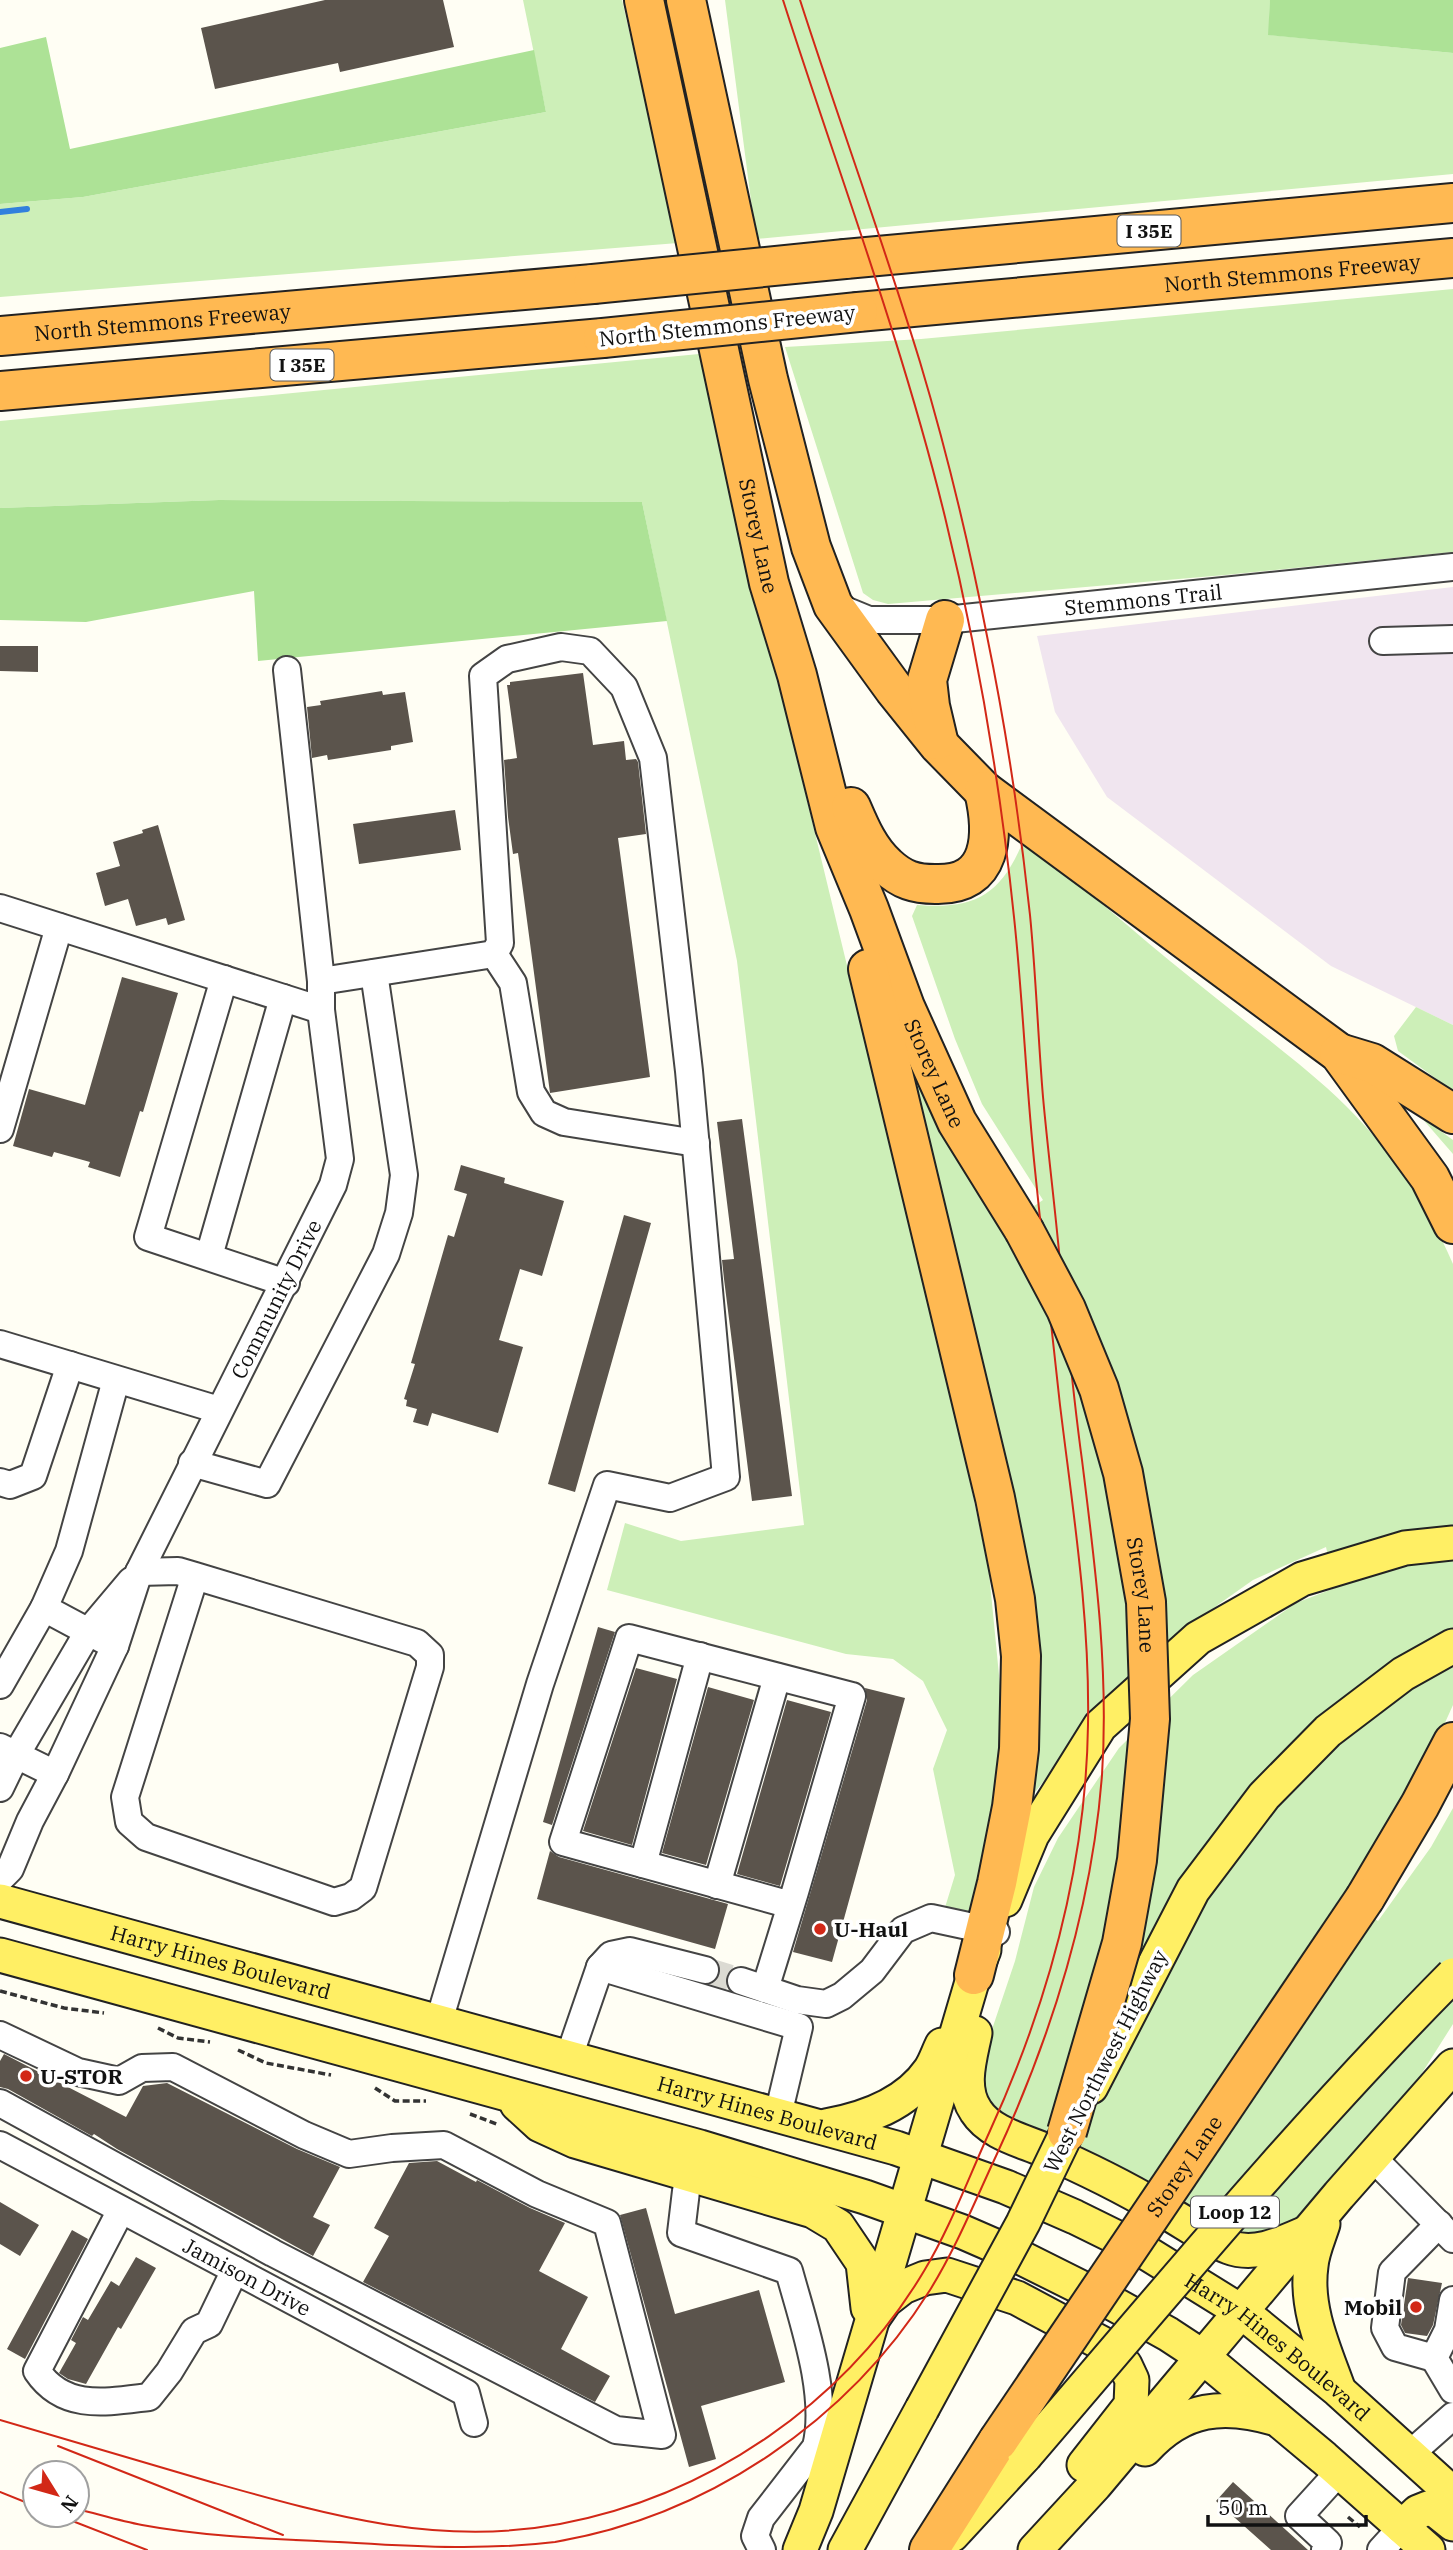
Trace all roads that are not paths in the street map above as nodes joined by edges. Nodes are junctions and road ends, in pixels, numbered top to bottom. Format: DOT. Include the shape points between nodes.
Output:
graph roads {
  1 [pos="644,0"];
  2 [pos="686,0"];
  3 [pos="1453,203"];
  4 [pos="1453,258"];
  5 [pos="0,336"];
  6 [pos="0,391"];
  7 [pos="1453,567"];
  8 [pos="833,605"];
  9 [pos="944,620"];
  10 [pos="1453,639"];
  11 [pos="1383,641"];
  12 [pos="287,670"];
  13 [pos="797,675"];
  14 [pos="939,746"];
  15 [pos="984,791"];
  16 [pos="835,827"];
  17 [pos="0,908"];
  18 [pos="58,927"];
  19 [pos="494,954"];
  20 [pos="374,973"];
  21 [pos="224,979"];
  22 [pos="321,981"];
  23 [pos="283,998"];
  24 [pos="321,1010"];
  25 [pos="1339,1053"];
  26 [pos="1453,1114"];
  27 [pos="0,1129"];
  28 [pos="696,1143"];
  29 [pos="1453,1224"];
  30 [pos="209,1256"];
  31 [pos="286,1283"];
  32 [pos="0,1345"];
  33 [pos="70,1365"];
  34 [pos="116,1380"];
  35 [pos="219,1410"];
  36 [pos="192,1463"];
  37 [pos="0,1482"];
  38 [pos="1453,1543"];
  39 [pos="139,1572"];
  40 [pos="195,1576"];
  41 [pos="44,1608"];
  42 [pos="88,1632"];
  43 [pos="115,1646"];
  44 [pos="1453,1646"];
  45 [pos="700,1656"];
  46 [pos="777,1677"];
  47 [pos="0,1685"];
  48 [pos="1453,1742"];
  49 [pos="8,1751"];
  50 [pos="55,1774"];
  51 [pos="0,1788"];
  52 [pos="643,1864"];
  53 [pos="0,1879"];
  54 [pos="717,1885"];
  55 [pos="0,1901"];
  56 [pos="791,1905"];
  57 [pos="994,1926"];
  58 [pos="0,1955"];
  59 [pos="600,1967"];
  60 [pos="705,1970"];
  61 [pos="1453,1975"];
  62 [pos="972,1982"];
  63 [pos="439,2021"];
  64 [pos="0,2035"];
  65 [pos="569,2057"];
  66 [pos="1453,2066"];
  67 [pos="505,2093"];
  68 [pos="0,2102"];
  69 [pos="554,2107"];
  70 [pos="778,2115"];
  71 [pos="821,2127"];
  72 [pos="1067,2132"];
  73 [pos="0,2145"];
  74 [pos="920,2155"];
  75 [pos="1374,2158"];
  76 [pos="696,2161"];
  77 [pos="121,2210"];
  78 [pos="903,2211"];
  79 [pos="1317,2222"];
  80 [pos="1446,2231"];
  81 [pos="235,2270"];
  82 [pos="1453,2300"];
  83 [pos="1241,2312"];
  84 [pos="870,2324"];
  85 [pos="1203,2357"];
  86 [pos="1434,2358"];
  87 [pos="1338,2390"];
  88 [pos="1453,2390"];
  89 [pos="1453,2416"];
  90 [pos="1280,2421"];
  91 [pos="474,2423"];
  92 [pos="1011,2449"];
  93 [pos="1410,2454"];
  94 [pos="1339,2472"];
  95 [pos="1453,2493"];
  96 [pos="1453,2524"];
  97 [pos="1391,2538"];
  98 [pos="762,2550"];
  99 [pos="800,2550"];
  100 [pos="845,2550"];
  101 [pos="929,2550"];
  102 [pos="939,2550"];
  103 [pos="1013,2550"];
  104 [pos="1035,2550"];
  105 [pos="1054,2550"];
  106 [pos="1325,2550"];
  107 [pos="1428,2550"];
  1 -- 13 [label="highway, Storey Lane" via="769,583"];
  2 -- 8 [label="highway" via="768,379 811,547"];
  3 -- 5 [label="highway, North Stemmons Freeway / I 35E, bridge"];
  4 -- 6 [label="highway, North Stemmons Freeway / I 35E, bridge"];
  7 -- 9 [label="street, Stemmons Trail"];
  8 -- 9 [label="street, Stemmons Trail" via="869,620"];
  8 -- 14 [label="highway"];
  9 -- 14 [label="highway" via="927,680"];
  10 -- 11 [label="street"];
  12 -- 22 [label="street, Community Drive"];
  13 -- 15 [label="highway" via="871,848 887,867 913,884 956,883 981,866 990,820"];
  13 -- 16 [label="highway, Storey Lane"];
  14 -- 15 [label="highway"];
  15 -- 25 [label="highway"];
  16 -- 57 [label="highway" via="1016,1599 1021,1656 1019,1749"];
  16 -- 72 [label="highway, Storey Lane, bridge" via="905,1007 957,1122 1024,1230 1066,1309 1099,1389 1123,1473 1146,1602 1150,1719 1137,1860 1122,1943"];
  17 -- 18 [label="street"];
  18 -- 21 [label="street"];
  18 -- 27 [label="street"];
  19 -- 20 [label="street"];
  19 -- 28 [label="street" via="513,983 531,1092 544,1113 564,1122"];
  19 -- 28 [label="street" via="500,943 483,676 507,659 520,656 561,647 590,652 624,687 653,758"];
  20 -- 22 [label="street"];
  20 -- 36 [label="street" via="404,1175 399,1213 386,1254 267,1484"];
  21 -- 23 [label="street"];
  21 -- 30 [label="street" via="148,1237"];
  22 -- 24 [label="street, Community Drive"];
  23 -- 24 [label="street"];
  23 -- 30 [label="street"];
  24 -- 31 [label="street, Community Drive" via="340,1159 333,1185"];
  25 -- 26 [label="highway" via="1372,1063"];
  25 -- 29 [label="highway" via="1430,1178"];
  28 -- 63 [label="street" via="726,1477 670,1498 607,1485 540,1684"];
  30 -- 31 [label="street"];
  31 -- 35 [label="street, Community Drive"];
  32 -- 33 [label="street"];
  33 -- 34 [label="street"];
  33 -- 37 [label="street" via="33,1476 10,1485"];
  34 -- 35 [label="street"];
  34 -- 41 [label="street" via="69,1551"];
  35 -- 36 [label="street, Community Drive"];
  36 -- 39 [label="street, Community Drive"];
  38 -- 57 [label="main road" via="1405,1548 1302,1579 1198,1638 1100,1726 1032,1835"];
  39 -- 40 [label="street"];
  39 -- 42 [label="street, Community Drive"];
  39 -- 43 [label="street, Community Drive"];
  40 -- 40 [label="street" via="416,1643 430,1655 363,1888 351,1897 334,1902 146,1838 129,1822 125,1797"];
  41 -- 42 [label="street"];
  41 -- 47 [label="street"];
  42 -- 43 [label="street"];
  42 -- 49 [label="street, Community Drive"];
  43 -- 50 [label="street, Community Drive"];
  44 -- 72 [label="main road, West Northwest Highway, bridge" via="1402,1674 1328,1731 1256,1805 1193,1890"];
  45 -- 46 [label="street"];
  45 -- 52 [label="street"];
  45 -- 52 [label="street" via="629,1638 563,1842"];
  46 -- 54 [label="street"];
  46 -- 56 [label="street" via="852,1696"];
  48 -- 92 [label="highway, Storey Lane, bridge" via="1365,1898"];
  49 -- 50 [label="street"];
  49 -- 51 [label="street, Community Drive"];
  50 -- 53 [label="street, Community Drive" via="10,1870"];
  52 -- 54 [label="street"];
  54 -- 56 [label="street"];
  55 -- 63 [label="main road, Harry Hines Boulevard"];
  56 -- 57 [label="street" via="753,1985 826,2004 872,1971 903,1930 931,1918"];
  57 -- 62 [label="highway"];
  57 -- 79 [label="main road" via="968,2068 968,2092 975,2111 989,2126 1136,2194 1230,2248 1252,2251 1276,2245"];
  58 -- 67 [label="main road"];
  59 -- 60 [label="street" via="611,1955 631,1951"];
  59 -- 65 [label="street"];
  59 -- 70 [label="street" via="799,2028"];
  61 -- 92 [label="main road, Loop 12, bridge"];
  62 -- 71 [label="main road" via="930,2071 882,2110"];
  62 -- 74 [label="main road"];
  63 -- 65 [label="main road, Harry Hines Boulevard"];
  64 -- 68 [label="street" via="78,2072 119,2081 142,2068 173,2067 349,2154 444,2145 537,2194 607,2223 662,2435 616,2430 273,2253"];
  65 -- 69 [label="main road"];
  65 -- 70 [label="main road, Harry Hines Boulevard"];
  66 -- 75 [label="main road"];
  67 -- 69 [label="main road"];
  67 -- 76 [label="main road" via="540,2125 575,2141"];
  69 -- 76 [label="main road"];
  70 -- 71 [label="main road, Harry Hines Boulevard"];
  71 -- 74 [label="main road, Harry Hines Boulevard"];
  72 -- 100 [label="main road, West Northwest Highway, bridge" via="1023,2223"];
  73 -- 77 [label="street, Jamison Drive"];
  74 -- 78 [label="main road"];
  74 -- 83 [label="main road, Harry Hines Boulevard" via="1006,2187 1142,2250"];
  75 -- 79 [label="main road"];
  75 -- 80 [label="street"];
  76 -- 78 [label="main road" via="865,2197"];
  76 -- 84 [label="main road" via="838,2226 863,2263"];
  76 -- 98 [label="street" via="681,2233 789,2271 817,2375 816,2447 761,2518 755,2536"];
  77 -- 81 [label="street, Jamison Drive"];
  77 -- 81 [label="street" via="37,2371 60,2394 97,2403 149,2397 194,2331 209,2324"];
  78 -- 84 [label="main road"];
  78 -- 85 [label="main road" via="1018,2256 1136,2316"];
  79 -- 83 [label="main road"];
  79 -- 87 [label="main road" via="1309,2297"];
  80 -- 86 [label="street" via="1392,2272 1385,2328 1395,2347"];
  81 -- 91 [label="street, Jamison Drive" via="466,2393"];
  82 -- 86 [label="street" via="1448,2330"];
  83 -- 85 [label="main road"];
  83 -- 87 [label="main road, Harry Hines Boulevard"];
  84 -- 99 [label="main road" via="816,2511"];
  84 -- 103 [label="main road" via="885,2301 903,2287 947,2275 1017,2298 1105,2345 1125,2365 1132,2380 1131,2405"];
  85 -- 90 [label="main road"];
  85 -- 104 [label="main road"];
  86 -- 88 [label="street"];
  87 -- 93 [label="main road, Harry Hines Boulevard"];
  89 -- 93 [label="street"];
  90 -- 94 [label="main road"];
  90 -- 105 [label="main road" via="1247,2410 1215,2410 1168,2427"];
  92 -- 101 [label="highway, Storey Lane"];
  92 -- 102 [label="main road, Loop 12"];
  93 -- 95 [label="main road, Harry Hines Boulevard"];
  94 -- 97 [label="main road"];
  94 -- 106 [label="street" via="1299,2516 1328,2543"];
  96 -- 97 [label="main road" via="1428,2508"];
  97 -- 107 [label="main road"];
}
